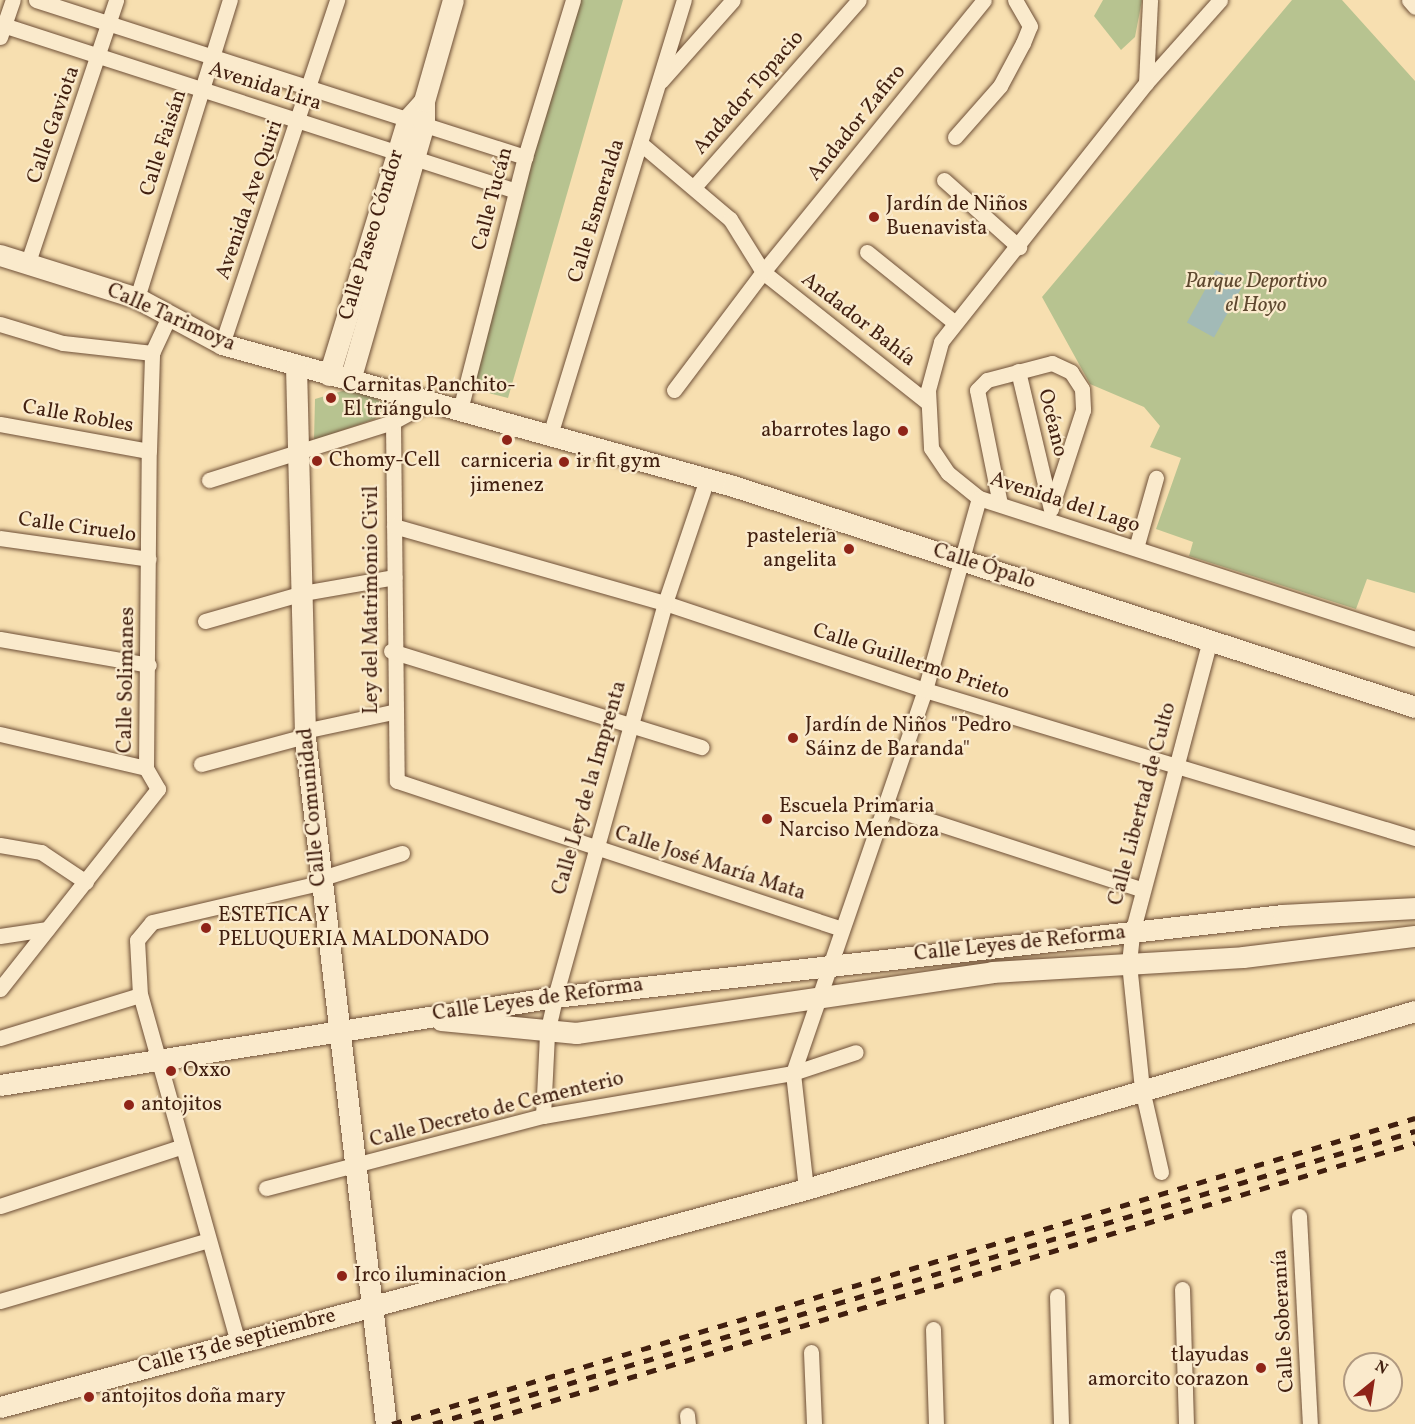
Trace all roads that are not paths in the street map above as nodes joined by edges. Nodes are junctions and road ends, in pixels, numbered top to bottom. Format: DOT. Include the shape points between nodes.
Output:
graph roads {
  1 [pos="13,0"];
  2 [pos="36,0"];
  3 [pos="116,0"];
  4 [pos="230,0"];
  5 [pos="337,0"];
  6 [pos="453,0"];
  7 [pos="573,0"];
  8 [pos="684,0"];
  9 [pos="733,0"];
  10 [pos="859,0"];
  11 [pos="984,0"];
  12 [pos="1015,0"];
  13 [pos="1150,0"];
  14 [pos="1220,0"];
  15 [pos="1409,0"];
  16 [pos="1415,7"];
  17 [pos="109,23"];
  18 [pos="2,29"];
  19 [pos="100,56"];
  20 [pos="213,57"];
  21 [pos="1146,83"];
  22 [pos="658,85"];
  23 [pos="202,89"];
  24 [pos="311,89"];
  25 [pos="300,121"];
  26 [pos="416,122"];
  27 [pos="955,137"];
  28 [pos="640,143"];
  29 [pos="406,155"];
  30 [pos="525,157"];
  31 [pos="944,180"];
  32 [pos="694,187"];
  33 [pos="516,191"];
  34 [pos="1019,247"];
  35 [pos="867,252"];
  36 [pos="0,255"];
  37 [pos="28,262"];
  38 [pos="762,272"];
  39 [pos="137,298"];
  40 [pos="169,317"];
  41 [pos="956,323"];
  42 [pos="0,324"];
  43 [pos="222,344"];
  44 [pos="152,353"];
  45 [pos="296,366"];
  46 [pos="1018,371"];
  47 [pos="329,375"];
  48 [pos="350,380"];
  49 [pos="674,390"];
  50 [pos="927,402"];
  51 [pos="428,403"];
  52 [pos="460,410"];
  53 [pos="393,422"];
  54 [pos="0,424"];
  55 [pos="550,435"];
  56 [pos="149,451"];
  57 [pos="299,451"];
  58 [pos="707,478"];
  59 [pos="1156,478"];
  60 [pos="209,480"];
  61 [pos="979,498"];
  62 [pos="1000,504"];
  63 [pos="1049,514"];
  64 [pos="394,526"];
  65 [pos="0,538"];
  66 [pos="1136,548"];
  67 [pos="149,559"];
  68 [pos="960,559"];
  69 [pos="395,577"];
  70 [pos="303,593"];
  71 [pos="664,603"];
  72 [pos="205,621"];
  73 [pos="0,639"];
  74 [pos="1415,639"];
  75 [pos="1210,640"];
  76 [pos="391,651"];
  77 [pos="149,665"];
  78 [pos="925,690"];
  79 [pos="1415,707"];
  80 [pos="393,712"];
  81 [pos="630,725"];
  82 [pos="304,733"];
  83 [pos="0,734"];
  84 [pos="701,747"];
  85 [pos="201,764"];
  86 [pos="1173,767"];
  87 [pos="146,768"];
  88 [pos="397,781"];
  89 [pos="885,806"];
  90 [pos="1415,838"];
  91 [pos="0,845"];
  92 [pos="594,848"];
  93 [pos="402,853"];
  94 [pos="319,881"];
  95 [pos="86,882"];
  96 [pos="1141,889"];
  97 [pos="1415,908"];
  98 [pos="47,929"];
  99 [pos="841,929"];
  100 [pos="1132,933"];
  101 [pos="0,936"];
  102 [pos="1415,936"];
  103 [pos="1130,963"];
  104 [pos="831,964"];
  105 [pos="0,989"];
  106 [pos="140,995"];
  107 [pos="820,996"];
  108 [pos="555,997"];
  109 [pos="1415,1011"];
  110 [pos="413,1017"];
  111 [pos="336,1029"];
  112 [pos="547,1033"];
  113 [pos="0,1038"];
  114 [pos="856,1052"];
  115 [pos="161,1061"];
  116 [pos="793,1073"];
  117 [pos="0,1085"];
  118 [pos="1142,1089"];
  119 [pos="543,1116"];
  120 [pos="181,1147"];
  121 [pos="354,1167"];
  122 [pos="1161,1172"];
  123 [pos="266,1188"];
  124 [pos="806,1189"];
  125 [pos="0,1206"];
  126 [pos="1299,1216"];
  127 [pos="208,1240"];
  128 [pos="1182,1289"];
  129 [pos="1057,1296"];
  130 [pos="0,1301"];
  131 [pos="371,1308"];
  132 [pos="933,1329"];
  133 [pos="237,1340"];
  134 [pos="811,1352"];
  135 [pos="0,1407"];
  136 [pos="386,1424"];
  137 [pos="814,1424"];
  138 [pos="936,1424"];
  139 [pos="1061,1424"];
  140 [pos="1186,1424"];
  141 [pos="1310,1424"];
  1 -- 18 [label="street"];
  2 -- 17 [label="street, Avenida Lira"];
  3 -- 17 [label="street, Calle Gaviota"];
  4 -- 20 [label="street, Calle Faisán"];
  5 -- 24 [label="street, Avenida Ave Quiri"];
  6 -- 26 [label="main road, Calle Paseo Cóndor"];
  7 -- 30 [label="street, Calle Tucán"];
  8 -- 22 [label="street, Calle Esmeralda"];
  9 -- 22 [label="street"];
  10 -- 32 [label="street, Andador Topacio"];
  11 -- 38 [label="street, Andador Zafiro"];
  12 -- 27 [label="street" via="1029,26 1023,43 1000,86"];
  13 -- 21 [label="street"];
  14 -- 21 [label="street, Avenida del Lago"];
  15 -- 16 [label="street"];
  17 -- 19 [label="street, Calle Gaviota"];
  17 -- 20 [label="street, Avenida Lira"];
  18 -- 19 [label="street, Avenida Lira"];
  19 -- 23 [label="street, Avenida Lira"];
  19 -- 37 [label="street, Calle Gaviota"];
  20 -- 23 [label="street, Calle Faisán"];
  20 -- 24 [label="street, Avenida Lira"];
  21 -- 34 [label="street, Avenida del Lago"];
  22 -- 28 [label="street, Calle Esmeralda"];
  23 -- 25 [label="street, Avenida Lira"];
  23 -- 39 [label="street, Calle Faisán"];
  24 -- 25 [label="street, Avenida Ave Quiri"];
  24 -- 26 [label="street, Avenida Lira"];
  25 -- 29 [label="street, Avenida Lira"];
  25 -- 43 [label="street, Avenida Ave Quiri"];
  26 -- 29 [label="main road, Calle Paseo Cóndor"];
  26 -- 30 [label="street, Avenida Lira"];
  28 -- 32 [label="street"];
  28 -- 55 [label="street, Calle Esmeralda"];
  29 -- 33 [label="street, Avenida Lira"];
  29 -- 47 [label="main road, Calle Paseo Cóndor"];
  29 -- 48 [label="main road, Calle Paseo Cóndor"];
  30 -- 33 [label="street, Calle Tucán"];
  31 -- 34 [label="street"];
  32 -- 38 [label="street" via="730,219"];
  33 -- 52 [label="street, Calle Tucán"];
  34 -- 41 [label="street, Avenida del Lago"];
  35 -- 41 [label="street"];
  36 -- 37 [label="main road, Calle Tarimoya"];
  37 -- 39 [label="main road, Calle Tarimoya"];
  38 -- 49 [label="street, Andador Zafiro"];
  38 -- 50 [label="street, Andador Bahía"];
  39 -- 40 [label="main road, Calle Tarimoya"];
  40 -- 43 [label="main road, Calle Tarimoya"];
  40 -- 44 [label="street, Calle Solimanes"];
  41 -- 50 [label="street, Avenida del Lago" via="934,362"];
  42 -- 44 [label="street" via="63,343"];
  43 -- 45 [label="main road, Calle Tarimoya"];
  44 -- 56 [label="street, Calle Solimanes"];
  45 -- 47 [label="main road, Calle Tarimoya"];
  45 -- 57 [label="main road, Calle Comunidad"];
  46 -- 62 [label="street" via="980,382"];
  46 -- 63 [label="street, Océano"];
  46 -- 63 [label="street" via="1061,364 1082,389 1077,437"];
  47 -- 48 [label="main road, Calle Tarimoya"];
  48 -- 51 [label="main road, Calle Tarimoya"];
  50 -- 61 [label="street, Avenida del Lago" via="931,448 948,473"];
  51 -- 52 [label="main road, Calle Tarimoya"];
  51 -- 53 [label="street"];
  52 -- 55 [label="main road, Calle Tarimoya"];
  53 -- 57 [label="street"];
  53 -- 64 [label="street, Ley del Matrimonio Civil"];
  54 -- 56 [label="street, Calle Robles"];
  55 -- 58 [label="main road, Calle Ópalo"];
  56 -- 67 [label="street, Calle Solimanes"];
  57 -- 60 [label="street"];
  57 -- 70 [label="main road, Calle Comunidad"];
  58 -- 68 [label="main road, Calle Ópalo"];
  58 -- 71 [label="street, Calle Ley de la Imprenta"];
  59 -- 66 [label="street"];
  61 -- 62 [label="street, Avenida del Lago"];
  61 -- 68 [label="street"];
  62 -- 63 [label="street, Avenida del Lago"];
  63 -- 66 [label="street, Avenida del Lago"];
  64 -- 69 [label="street, Ley del Matrimonio Civil"];
  64 -- 71 [label="street, Calle Guillermo Prieto"];
  65 -- 67 [label="street, Calle Ciruelo"];
  66 -- 74 [label="street, Avenida del Lago"];
  67 -- 77 [label="street, Calle Solimanes"];
  68 -- 75 [label="main road, Calle Ópalo"];
  68 -- 78 [label="street"];
  69 -- 70 [label="street"];
  69 -- 76 [label="street, Ley del Matrimonio Civil"];
  70 -- 72 [label="street"];
  70 -- 82 [label="main road, Calle Comunidad"];
  71 -- 78 [label="street, Calle Guillermo Prieto"];
  71 -- 81 [label="street, Calle Ley de la Imprenta"];
  73 -- 77 [label="street"];
  75 -- 79 [label="main road, Calle Ópalo"];
  75 -- 86 [label="street, Calle Libertad de Culto"];
  76 -- 80 [label="street, Ley del Matrimonio Civil"];
  76 -- 81 [label="street"];
  77 -- 87 [label="street, Calle Solimanes"];
  78 -- 86 [label="street, Calle Guillermo Prieto"];
  78 -- 89 [label="street"];
  80 -- 82 [label="street"];
  80 -- 88 [label="street, Ley del Matrimonio Civil"];
  81 -- 84 [label="street"];
  81 -- 92 [label="street, Calle Ley de la Imprenta"];
  82 -- 85 [label="street"];
  82 -- 94 [label="main road, Calle Comunidad"];
  83 -- 87 [label="street"];
  86 -- 90 [label="street, Calle Guillermo Prieto"];
  86 -- 96 [label="street, Calle Libertad de Culto"];
  87 -- 95 [label="street, Calle Solimanes" via="158,789"];
  88 -- 92 [label="street, Calle José María Mata"];
  89 -- 96 [label="street"];
  89 -- 99 [label="street"];
  91 -- 95 [label="street" via="41,852"];
  92 -- 99 [label="street, Calle José María Mata"];
  92 -- 108 [label="street, Calle Ley de la Imprenta"];
  93 -- 94 [label="street"];
  94 -- 106 [label="street" via="143,928 135,952"];
  94 -- 111 [label="main road, Calle Comunidad"];
  95 -- 98 [label="street, Calle Solimanes"];
  96 -- 100 [label="street, Calle Libertad de Culto"];
  97 -- 100 [label="main road, Calle Leyes de Reforma" via="1375,906"];
  98 -- 101 [label="street"];
  98 -- 105 [label="street, Calle Solimanes"];
  99 -- 104 [label="street"];
  100 -- 103 [label="street, Calle Libertad de Culto"];
  100 -- 104 [label="main road, Calle Leyes de Reforma"];
  102 -- 103 [label="main road, Calle Leyes de Reforma" via="1243,957"];
  103 -- 107 [label="main road, Calle Leyes de Reforma" via="1058,965"];
  103 -- 118 [label="street, Calle Libertad de Culto"];
  104 -- 107 [label="street"];
  104 -- 108 [label="main road, Calle Leyes de Reforma"];
  106 -- 113 [label="street"];
  106 -- 115 [label="street"];
  107 -- 112 [label="main road, Calle Leyes de Reforma" via="616,1028"];
  107 -- 116 [label="street"];
  108 -- 110 [label="main road, Calle Leyes de Reforma"];
  108 -- 112 [label="street, Calle Ley de la Imprenta"];
  109 -- 118 [label="main road, Calle 13 de septiembre"];
  110 -- 111 [label="main road"];
  110 -- 112 [label="main road, Calle Leyes de Reforma"];
  111 -- 115 [label="main road"];
  111 -- 121 [label="main road, Calle Comunidad"];
  112 -- 119 [label="street, Calle Ley de la Imprenta"];
  114 -- 116 [label="street, Calle Decreto de Cementerio"];
  115 -- 117 [label="main road"];
  115 -- 120 [label="street"];
  116 -- 119 [label="street, Calle Decreto de Cementerio"];
  116 -- 124 [label="street"];
  118 -- 122 [label="street, Calle Libertad de Culto"];
  118 -- 124 [label="main road, Calle 13 de septiembre"];
  119 -- 121 [label="street, Calle Decreto de Cementerio"];
  120 -- 125 [label="street"];
  120 -- 127 [label="street"];
  121 -- 123 [label="street, Calle Decreto de Cementerio"];
  121 -- 131 [label="main road, Calle Comunidad"];
  124 -- 131 [label="main road, Calle 13 de septiembre"];
  126 -- 141 [label="street, Calle Soberanía"];
  127 -- 130 [label="street"];
  127 -- 133 [label="street"];
  128 -- 140 [label="street"];
  129 -- 139 [label="street"];
  131 -- 133 [label="main road, Calle 13 de septiembre"];
  131 -- 136 [label="main road, Calle Comunidad"];
  132 -- 138 [label="street"];
  133 -- 135 [label="main road, Calle 13 de septiembre"];
  134 -- 137 [label="street"];
}
